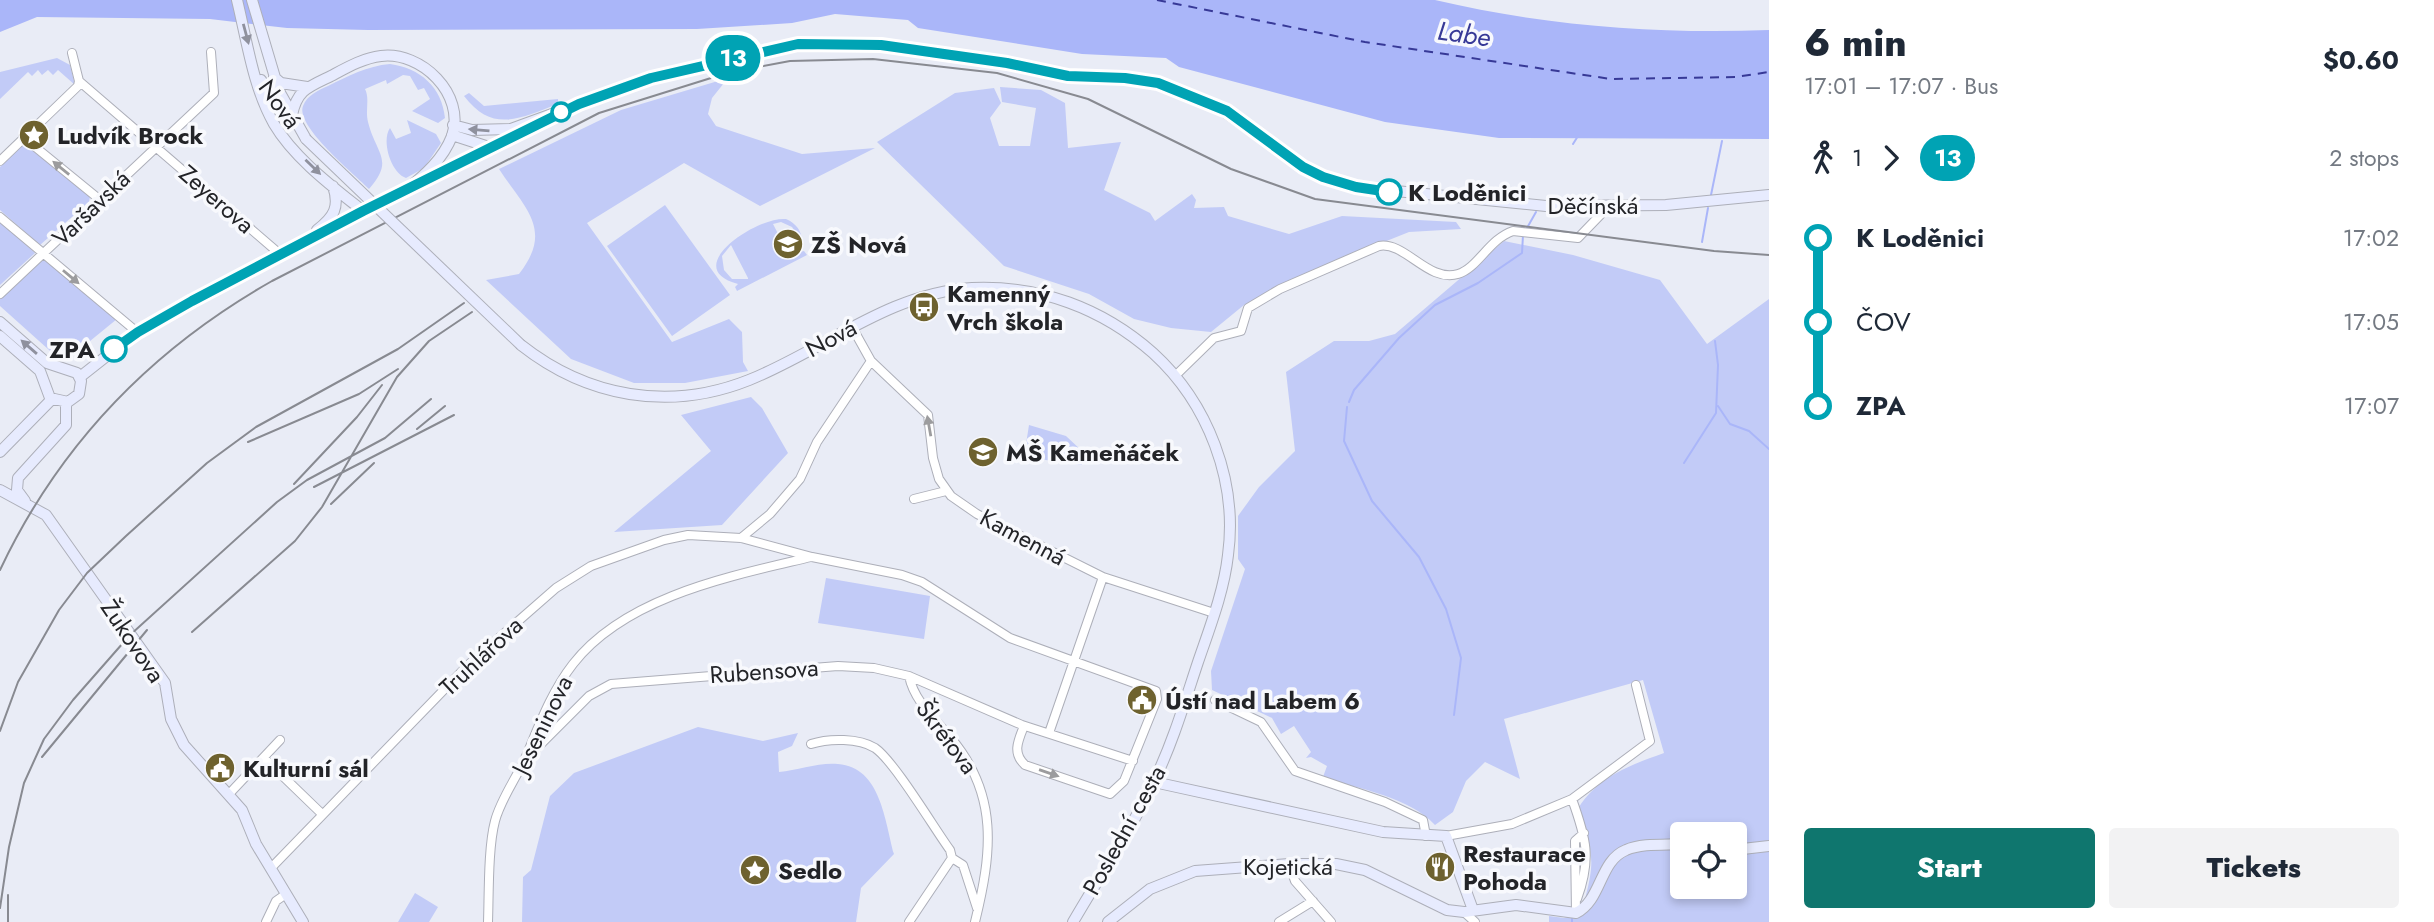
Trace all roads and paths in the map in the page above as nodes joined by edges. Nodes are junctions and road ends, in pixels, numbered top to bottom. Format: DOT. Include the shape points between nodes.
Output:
graph roads {
  1 [pos="237,0"];
  2 [pos="252,0"];
  3 [pos="211,52"];
  4 [pos="72,53"];
  5 [pos="254,68"];
  6 [pos="274,76"];
  7 [pos="79,81"];
  8 [pos="307,87"];
  9 [pos="292,116"];
  10 [pos="552,116"];
  11 [pos="453,130"];
  12 [pos="23,137"];
  13 [pos="306,139"];
  14 [pos="156,146"];
  15 [pos="493,148"];
  16 [pos="0,161"];
  17 [pos="333,186"];
  18 [pos="407,189"];
  19 [pos="1769,195"];
  20 [pos="99,199"];
  21 [pos="1609,206"];
  22 [pos="363,211"];
  23 [pos="0,217"];
  24 [pos="285,253"];
  25 [pos="43,254"];
  26 [pos="0,294"];
  27 [pos="0,322"];
  28 [pos="852,327"];
  29 [pos="138,332"];
  30 [pos="0,336"];
  31 [pos="871,361"];
  32 [pos="61,367"];
  33 [pos="1175,376"];
  34 [pos="80,377"];
  35 [pos="46,384"];
  36 [pos="52,399"];
  37 [pos="66,403"];
  38 [pos="0,452"];
  39 [pos="0,490"];
  40 [pos="946,491"];
  41 [pos="914,499"];
  42 [pos="26,502"];
  43 [pos="741,538"];
  44 [pos="812,557"];
  45 [pos="1103,577"];
  46 [pos="1214,613"];
  47 [pos="1073,663"];
  48 [pos="909,676"];
  49 [pos="1636,685"];
  50 [pos="1187,696"];
  51 [pos="1215,700"];
  52 [pos="1024,726"];
  53 [pos="1049,733"];
  54 [pos="280,740"];
  55 [pos="811,744"];
  56 [pos="264,758"];
  57 [pos="524,761"];
  58 [pos="1133,761"];
  59 [pos="1154,782"];
  60 [pos="229,794"];
  61 [pos="1572,799"];
  62 [pos="322,814"];
  63 [pos="1426,836"];
  64 [pos="1446,836"];
  65 [pos="1670,845"];
  66 [pos="1769,846"];
  67 [pos="1747,849"];
  68 [pos="952,858"];
  69 [pos="1289,864"];
  70 [pos="271,868"];
  71 [pos="286,894"];
  72 [pos="1313,901"];
  73 [pos="978,909"];
  74 [pos="1576,913"];
  75 [pos="1471,915"];
  76 [pos="266,922"];
  77 [pos="303,922"];
  78 [pos="488,922"];
  79 [pos="909,922"];
  80 [pos="975,922"];
  81 [pos="1073,922"];
  82 [pos="1108,922"];
  83 [pos="1279,922"];
  84 [pos="1331,922"];
  1 -- 5 [label="street, one-way"];
  2 -- 6 [label="street, Nová"];
  3 -- 14 [label="street, Varšavská" via="214,93"];
  4 -- 7 [label="street"];
  5 -- 13 [label="street, Nová" via="285,117"];
  5 -- 17 [label="street, one-way" via="275,126"];
  6 -- 8 [label="street" via="281,83"];
  6 -- 9 [label="street, Nová"];
  7 -- 12 [label="street"];
  7 -- 14 [label="street, Zeyerova"];
  8 -- 9 [label="street" via="295,99"];
  8 -- 11 [label="street" via="369,58 388,55 417,61 438,78 448,96"];
  9 -- 13 [label="street, Nová"];
  10 -- 11 [label="street, Děčínská, one-way" via="496,131"];
  10 -- 15 [label="street"];
  10 -- 21 [label="street, Děčínská" via="623,86 732,58 798,44 861,43 1068,76 1158,83 1218,107 1303,167 1356,187 1492,202"];
  11 -- 15 [label="street"];
  11 -- 18 [label="street" via="431,169"];
  12 -- 16 [label="street"];
  20 -- 12 [label="street, one-way"];
  13 -- 28 [label="street, Nová, bridge" via="521,345 552,368 590,386 636,396 692,396 750,380"];
  14 -- 20 [label="street, Varšavská"];
  14 -- 24 [label="street, Zeyerova"];
  15 -- 18 [label="street"];
  17 -- 22 [label="street"];
  17 -- 24 [label="street" via="337,207 332,218"];
  18 -- 22 [label="street"];
  19 -- 21 [label="street, Děčínská"];
  20 -- 25 [label="street, Varšavská"];
  21 -- 33 [label="street" via="1578,238 1504,234 1460,274 1434,272 1388,246 1379,246 1248,308 1241,331 1214,338"];
  22 -- 24 [label="street"];
  23 -- 25 [label="street"];
  24 -- 29 [label="street"];
  25 -- 26 [label="street, Varšavská"];
  25 -- 29 [label="street, one-way"];
  32 -- 27 [label="street, one-way" via="47,363"];
  28 -- 31 [label="street"];
  28 -- 33 [label="street, Nová" via="898,304 940,292 1028,291 1074,303 1105,318 1142,344"];
  29 -- 34 [label="street"];
  30 -- 35 [label="street" via="40,371"];
  40 -- 31 [label="street, one-way" via="933,458 928,415"];
  31 -- 43 [label="street, Nová" via="800,479 786,498"];
  32 -- 34 [label="street"];
  32 -- 35 [label="street" via="49,374"];
  33 -- 46 [label="street, Nová" via="1203,419 1227,488 1230,536"];
  34 -- 37 [label="street" via="79,394"];
  35 -- 36 [label="street"];
  36 -- 37 [label="street"];
  36 -- 38 [label="street"];
  37 -- 42 [label="street" via="66,425 18,478 18,490"];
  39 -- 42 [label="street, Žukovova"];
  40 -- 41 [label="street"];
  40 -- 45 [label="street, Kamenná" via="977,514"];
  42 -- 60 [label="street, Žukovova" via="46,515 165,683 171,719 184,745"];
  43 -- 44 [label="street, Truhlářova"];
  43 -- 62 [label="street, Truhlářova" via="688,535 664,540 570,577 468,665"];
  44 -- 47 [label="street, Truhlářova" via="922,582 1010,638"];
  44 -- 57 [label="street, Jeseninova" via="685,591 628,618 574,662"];
  45 -- 46 [label="street"];
  45 -- 47 [label="street"];
  46 -- 50 [label="street, Nová"];
  47 -- 53 [label="street"];
  47 -- 58 [label="street, Truhlářova" via="1156,691"];
  48 -- 52 [label="street, Rubensova"];
  48 -- 57 [label="street, Rubensova" via="838,666 618,682 589,696"];
  48 -- 73 [label="street, Škrétova" via="912,692 978,775 988,836"];
  49 -- 61 [label="street" via="1650,741"];
  50 -- 59 [label="street, Poslední cesta"];
  51 -- 63 [label="street" via="1261,722 1294,771 1423,820"];
  52 -- 53 [label="street, Rubensova"];
  52 -- 58 [label="street, one-way" via="1016,748 1025,765 1110,794 1120,788"];
  53 -- 58 [label="street, Rubensova"];
  54 -- 56 [label="street"];
  55 -- 68 [label="street" via="821,740 858,742 878,750"];
  56 -- 60 [label="street"];
  56 -- 62 [label="street"];
  57 -- 78 [label="street, Jeseninova" via="495,821"];
  59 -- 63 [label="street" via="1383,832"];
  59 -- 81 [label="street, Poslední cesta"];
  60 -- 70 [label="street, Žukovova"];
  61 -- 64 [label="street" via="1494,830"];
  61 -- 74 [label="street" via="1584,833 1588,864"];
  62 -- 70 [label="street, Truhlářova"];
  63 -- 64 [label="street"];
  64 -- 75 [label="street"];
  65 -- 74 [label="street" via="1622,853 1612,861 1591,903"];
  66 -- 67 [label="street"];
  68 -- 73 [label="street" via="963,865"];
  68 -- 79 [label="street"];
  69 -- 72 [label="street" via="1295,881"];
  69 -- 75 [label="street, Kojetická" via="1336,864 1365,870 1447,910"];
  69 -- 82 [label="street, Kojetická" via="1195,871 1150,889"];
  70 -- 71 [label="street, Žukovova"];
  71 -- 76 [label="street" via="276,901"];
  71 -- 77 [label="street, Žukovova"];
  72 -- 83 [label="street"];
  72 -- 84 [label="street"];
  73 -- 80 [label="street, Škrétova"];
  74 -- 75 [label="street, Kojetická" via="1516,905"];
}
